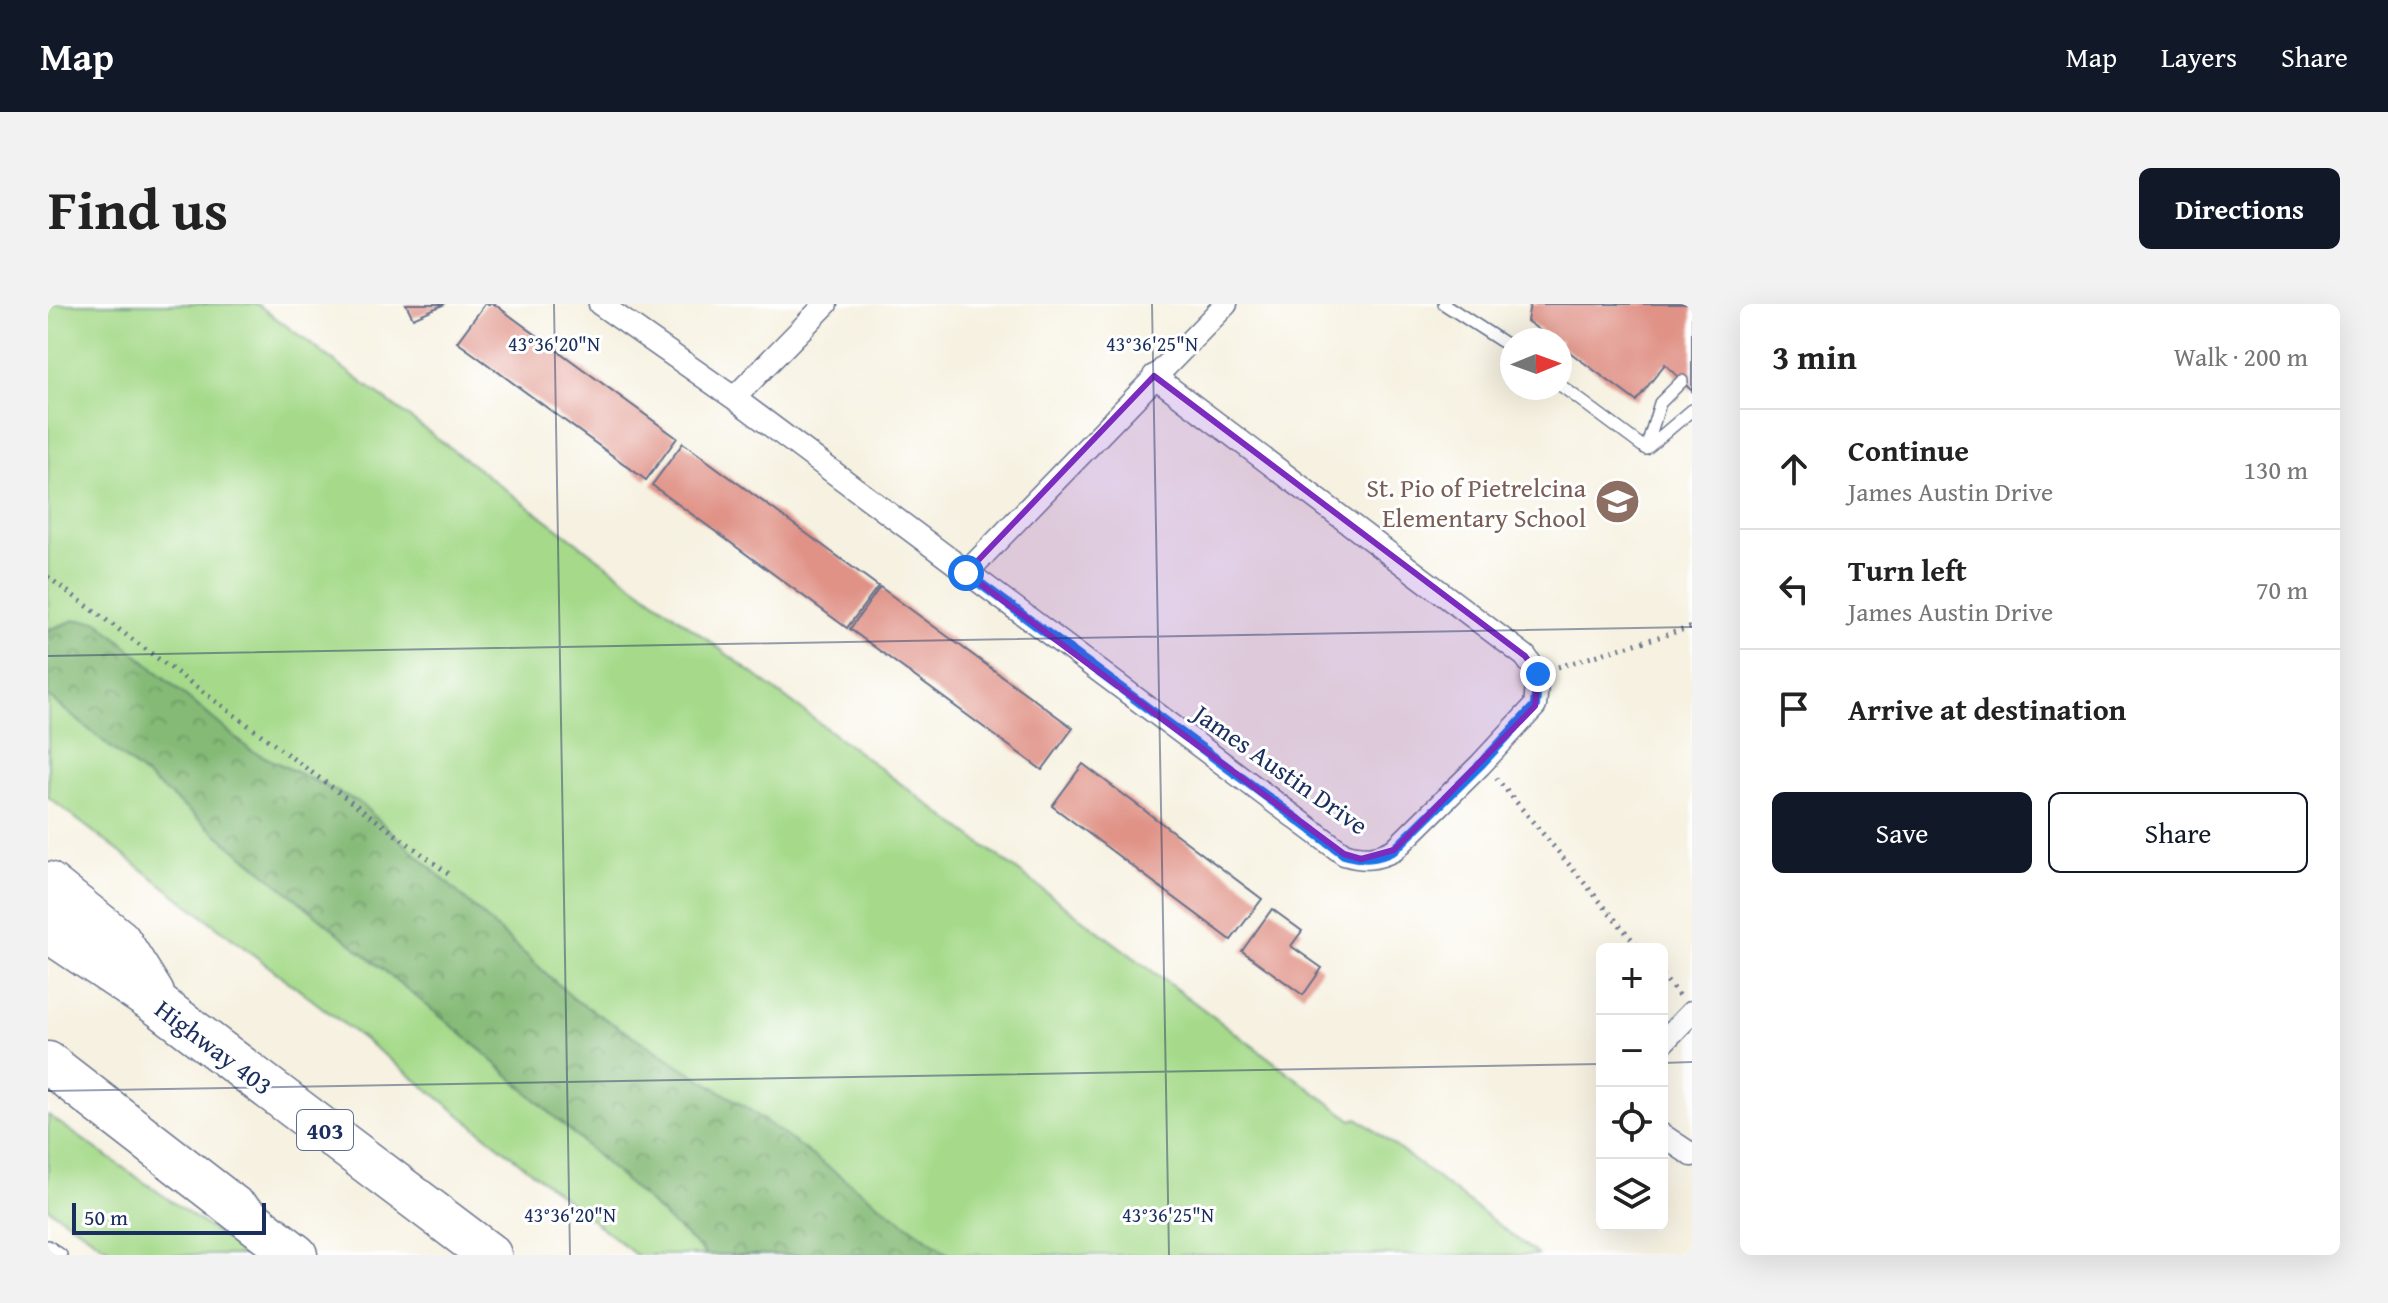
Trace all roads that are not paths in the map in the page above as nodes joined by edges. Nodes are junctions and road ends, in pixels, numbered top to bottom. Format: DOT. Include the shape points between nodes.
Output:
graph roads {
  1 [pos="600,304"];
  2 [pos="826,304"];
  3 [pos="1226,304"];
  4 [pos="1444,304"];
  5 [pos="1500,340"];
  6 [pos="1154,376"];
  7 [pos="1682,381"];
  8 [pos="1572,394"];
  9 [pos="734,398"];
  10 [pos="1692,410"];
  11 [pos="1646,449"];
  12 [pos="966,573"];
  13 [pos="48,883"];
  14 [pos="48,931"];
  15 [pos="160,1006"];
  16 [pos="1692,1012"];
  17 [pos="1668,1037"];
  18 [pos="48,1063"];
  19 [pos="1668,1139"];
  20 [pos="1692,1155"];
  21 [pos="48,1246"];
  22 [pos="61,1255"];
  23 [pos="296,1255"];
  24 [pos="490,1255"];
  1 -- 9 [label="street, James Austin Drive"];
  2 -- 9 [label="street"];
  3 -- 6 [label="street"];
  4 -- 5 [label="lane"];
  6 -- 12 [label="street"];
  6 -- 12 [label="street, James Austin Drive" via="1525,656 1538,674 1535,706 1480,765 1394,850 1361,859 1344,854"];
  7 -- 11 [label="lane" via="1660,403"];
  8 -- 11 [label="lane"];
  9 -- 12 [label="street, James Austin Drive"];
  10 -- 11 [label="lane"];
  13 -- 15 [label="highway" via="119,940"];
  14 -- 15 [label="highway, Highway 403 / 403"];
  15 -- 24 [label="highway, Highway 403 / 403"];
  16 -- 17 [label="street"];
  18 -- 23 [label="highway"];
  19 -- 20 [label="street"];
  21 -- 22 [label="lane"];
}
